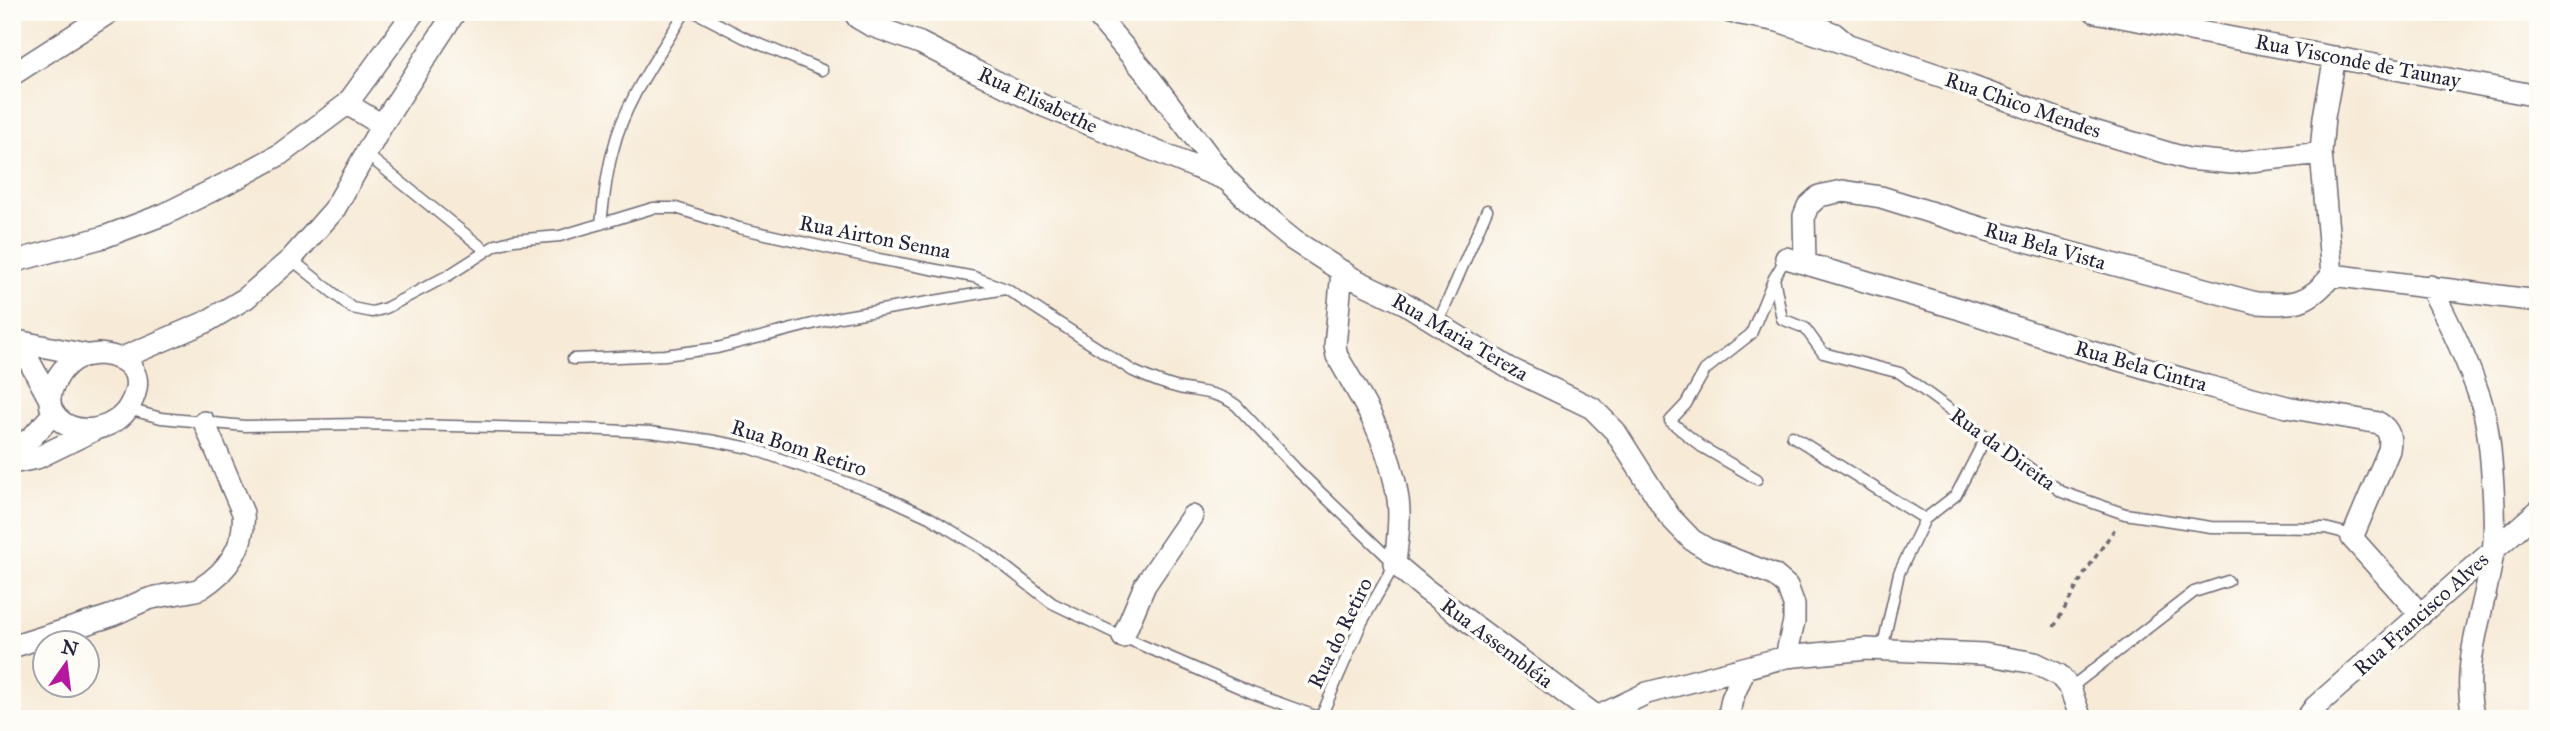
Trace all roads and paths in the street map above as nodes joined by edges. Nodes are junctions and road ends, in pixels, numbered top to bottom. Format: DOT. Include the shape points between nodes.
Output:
graph roads {
  1 [pos="110,12"];
  2 [pos="455,12"];
  3 [pos="685,12"];
  4 [pos="695,12"];
  5 [pos="854,12"];
  6 [pos="1094,12"];
  7 [pos="1730,12"];
  8 [pos="1794,12"];
  9 [pos="2095,12"];
  10 [pos="410,14"];
  11 [pos="1864,51"];
  12 [pos="2335,57"];
  13 [pos="822,70"];
  14 [pos="12,75"];
  15 [pos="2538,96"];
  16 [pos="346,104"];
  17 [pos="382,125"];
  18 [pos="2321,153"];
  19 [pos="366,154"];
  20 [pos="1227,180"];
  21 [pos="1487,210"];
  22 [pos="601,224"];
  23 [pos="485,250"];
  24 [pos="291,260"];
  25 [pos="1796,260"];
  26 [pos="12,262"];
  27 [pos="1342,271"];
  28 [pos="2332,275"];
  29 [pos="1773,278"];
  30 [pos="2430,286"];
  31 [pos="1006,289"];
  32 [pos="2538,301"];
  33 [pos="1438,323"];
  34 [pos="16,341"];
  35 [pos="86,355"];
  36 [pos="122,358"];
  37 [pos="573,359"];
  38 [pos="52,407"];
  39 [pos="128,409"];
  40 [pos="204,422"];
  41 [pos="98,428"];
  42 [pos="1792,436"];
  43 [pos="1986,437"];
  44 [pos="12,452"];
  45 [pos="12,463"];
  46 [pos="1757,479"];
  47 [pos="2538,511"];
  48 [pos="2125,514"];
  49 [pos="1192,516"];
  50 [pos="1925,519"];
  51 [pos="2352,538"];
  52 [pos="2494,550"];
  53 [pos="1395,564"];
  54 [pos="2228,581"];
  55 [pos="2421,615"];
  56 [pos="2054,627"];
  57 [pos="1123,637"];
  58 [pos="12,647"];
  59 [pos="1882,650"];
  60 [pos="1786,657"];
  61 [pos="1745,668"];
  62 [pos="2070,688"];
  63 [pos="1320,718"];
  64 [pos="1599,718"];
  65 [pos="1728,719"];
  66 [pos="2081,719"];
  67 [pos="2306,719"];
  68 [pos="2474,719"];
  1 -- 14 [label="street"];
  2 -- 17 [label="street"];
  3 -- 22 [label="lane" via="621,125 612,150"];
  4 -- 13 [label="lane"];
  5 -- 20 [label="street, Rua Elisabethe" via="870,26 920,43 1044,106"];
  6 -- 20 [label="street, Rua Maria Tereza"];
  7 -- 11 [label="street, Rua Chico Mendes" via="1778,21"];
  8 -- 11 [label="lane" via="1837,29"];
  9 -- 12 [label="street, Rua Visconde de Taunay"];
  10 -- 16 [label="street"];
  11 -- 18 [label="street, Rua Chico Mendes" via="2077,126 2189,159 2232,163"];
  12 -- 15 [label="street, Rua Visconde de Taunay"];
  12 -- 18 [label="street"];
  16 -- 17 [label="street"];
  16 -- 26 [label="street" via="279,155 164,214 103,237"];
  17 -- 19 [label="street"];
  18 -- 28 [label="street"];
  19 -- 23 [label="lane"];
  19 -- 24 [label="street" via="334,210"];
  20 -- 27 [label="street, Rua Maria Tereza" via="1293,240"];
  21 -- 33 [label="lane"];
  22 -- 23 [label="lane, Rua Airton Senna"];
  22 -- 31 [label="lane, Rua Airton Senna" via="653,208 676,208 739,228 949,271"];
  23 -- 24 [label="lane, Rua Airton Senna" via="449,275 372,312 352,307"];
  24 -- 36 [label="street" via="246,298 206,322"];
  25 -- 28 [label="street, Rua Bela Vista" via="1808,206 1819,196 1843,191 1881,197 2256,303 2307,299"];
  25 -- 29 [label="lane"];
  25 -- 51 [label="street, Rua Bela Cintra" via="2207,386 2287,407 2379,423 2388,432 2389,450"];
  27 -- 33 [label="street, Rua Maria Tereza"];
  27 -- 53 [label="street" via="1335,346 1378,428 1390,462 1399,501"];
  28 -- 30 [label="street"];
  29 -- 43 [label="lane, Rua da Direita" via="1782,319 1805,328 1823,354 1900,373"];
  29 -- 46 [label="lane" via="1751,334 1705,370 1686,404 1670,421 1702,447"];
  30 -- 32 [label="street"];
  30 -- 52 [label="street" via="2453,329 2480,399 2491,452"];
  31 -- 37 [label="lane" via="840,317 717,348"];
  31 -- 53 [label="lane, Rua Airton Senna" via="1152,381 1225,397"];
  33 -- 60 [label="street, Rua Maria Tereza" via="1509,368 1592,408 1615,431 1669,516 1692,540 1774,575 1787,586 1794,621"];
  34 -- 35 [label="street"];
  34 -- 38 [label="street"];
  35 -- 36 [label="street"];
  35 -- 38 [label="street" via="60,374"];
  36 -- 39 [label="street" via="136,379"];
  38 -- 41 [label="street" via="71,427"];
  38 -- 44 [label="street" via="33,436"];
  39 -- 40 [label="lane, Rua Bom Retiro"];
  39 -- 41 [label="street" via="113,423"];
  40 -- 57 [label="lane, Rua Bom Retiro" via="650,432 750,448 929,517 985,551 1052,603"];
  40 -- 58 [label="street" via="243,513 241,542 228,566 199,590 148,599"];
  41 -- 45 [label="street" via="37,458"];
  42 -- 50 [label="lane"];
  43 -- 48 [label="lane, Rua da Direita" via="2062,492"];
  43 -- 50 [label="lane" via="1956,495"];
  47 -- 52 [label="street, Rua Francisco Alves"];
  48 -- 51 [label="lane, Rua da Direita" via="2211,527 2325,528"];
  48 -- 56 [label="path"];
  49 -- 57 [label="street" via="1145,585"];
  50 -- 59 [label="lane" via="1899,573"];
  51 -- 55 [label="street"];
  52 -- 55 [label="street, Rua Francisco Alves"];
  52 -- 68 [label="street" via="2472,661"];
  53 -- 63 [label="lane, Rua do Retiro" via="1362,622"];
  53 -- 64 [label="street, Rua Assembléia"];
  54 -- 62 [label="lane" via="2194,592"];
  55 -- 67 [label="street, Rua Francisco Alves"];
  57 -- 63 [label="lane, Rua Bom Retiro"];
  59 -- 60 [label="street"];
  59 -- 62 [label="street" via="1984,654 2035,663"];
  60 -- 61 [label="street"];
  61 -- 64 [label="street" via="1647,693"];
  61 -- 65 [label="street"];
  62 -- 66 [label="street"];
}
